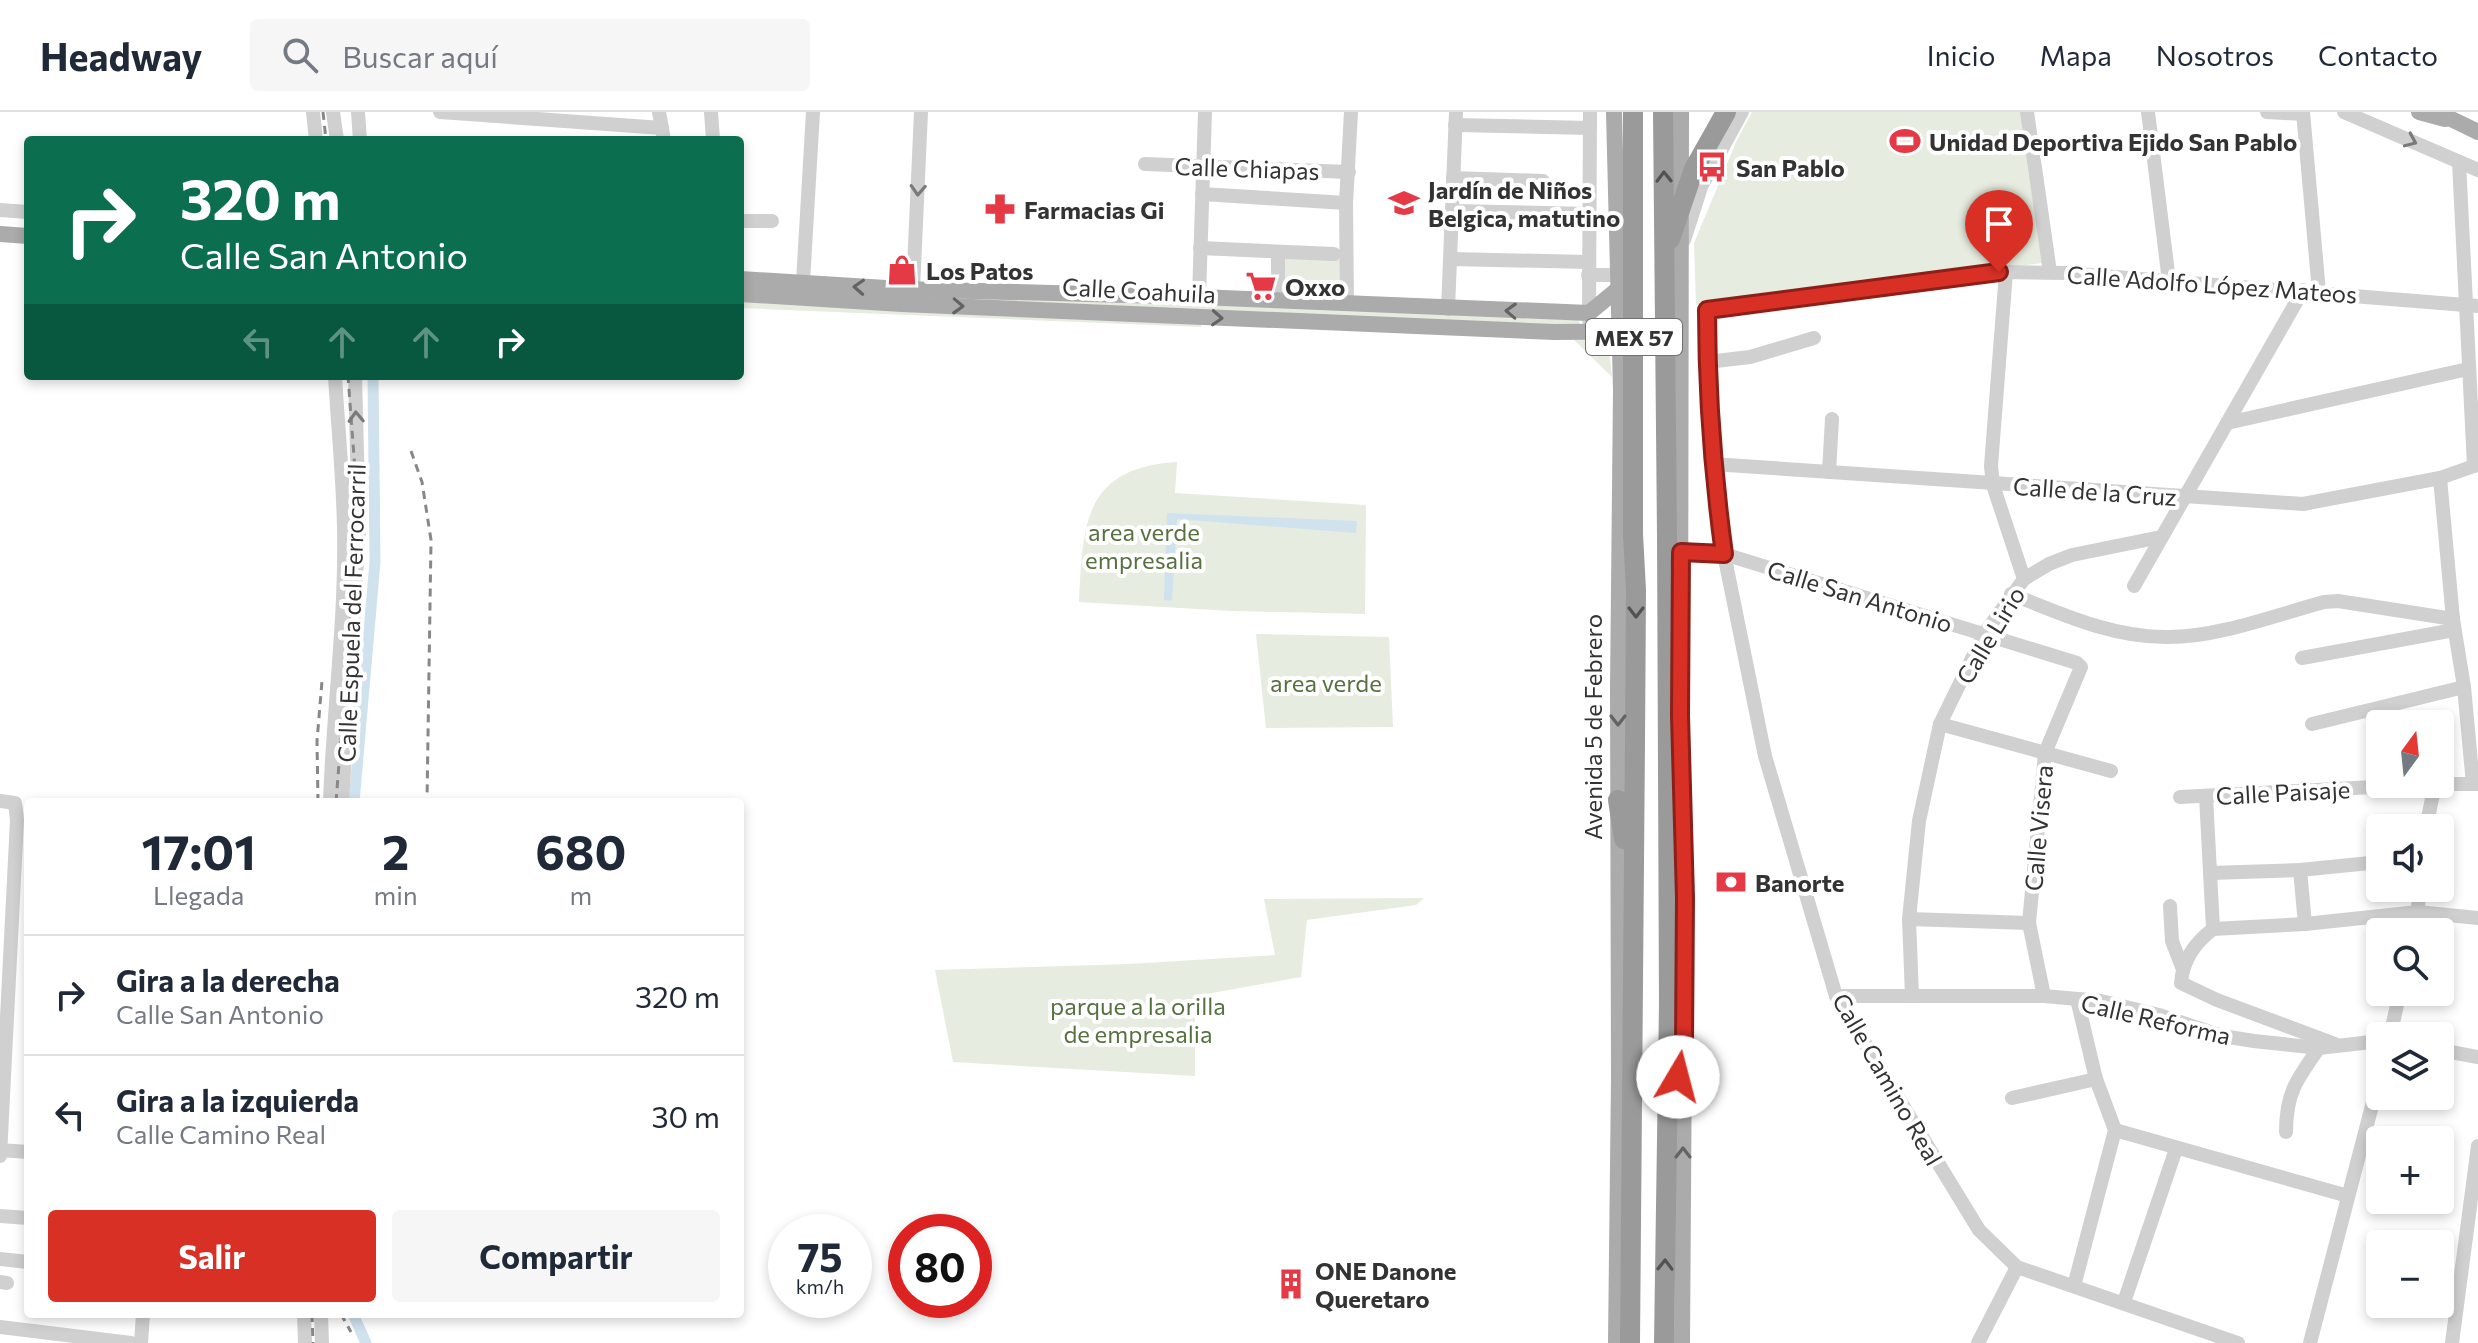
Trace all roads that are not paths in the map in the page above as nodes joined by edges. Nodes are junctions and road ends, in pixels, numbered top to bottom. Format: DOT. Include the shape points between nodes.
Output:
graph roads {
  1 [pos="313,112"];
  2 [pos="333,112"];
  3 [pos="358,112"];
  4 [pos="440,112"];
  5 [pos="659,112"];
  6 [pos="711,112"];
  7 [pos="813,112"];
  8 [pos="921,112"];
  9 [pos="1205,112"];
  10 [pos="1351,112"];
  11 [pos="1590,112"];
  12 [pos="1614,112"];
  13 [pos="1633,112"];
  14 [pos="1663,112"];
  15 [pos="1681,112"];
  16 [pos="1726,112"];
  17 [pos="1742,112"];
  18 [pos="2027,112"];
  19 [pos="2148,112"];
  20 [pos="2267,112"];
  21 [pos="2344,112"];
  22 [pos="2419,112"];
  23 [pos="2437,112"];
  24 [pos="2303,113"];
  25 [pos="1455,119"];
  26 [pos="2458,123"];
  27 [pos="1590,128"];
  28 [pos="2478,132"];
  29 [pos="663,134"];
  30 [pos="316,136"];
  31 [pos="336,136"];
  32 [pos="360,136"];
  33 [pos="713,136"];
  34 [pos="2459,162"];
  35 [pos="1145,164"];
  36 [pos="1203,167"];
  37 [pos="2478,170"];
  38 [pos="1349,172"];
  39 [pos="1453,178"];
  40 [pos="1543,181"];
  41 [pos="1202,194"];
  42 [pos="1346,203"];
  43 [pos="0,210"];
  44 [pos="1453,211"];
  45 [pos="24,212"];
  46 [pos="1590,214"];
  47 [pos="744,221"];
  48 [pos="772,221"];
  49 [pos="0,234"];
  50 [pos="24,236"];
  51 [pos="1200,248"];
  52 [pos="1673,250"];
  53 [pos="1278,252"];
  54 [pos="1334,254"];
  55 [pos="1451,259"];
  56 [pos="1588,269"];
  57 [pos="2006,272"];
  58 [pos="2050,272"];
  59 [pos="744,279"];
  60 [pos="2169,281"];
  61 [pos="803,282"];
  62 [pos="1617,282"];
  63 [pos="913,290"];
  64 [pos="2303,290"];
  65 [pos="2319,292"];
  66 [pos="744,294"];
  67 [pos="1199,297"];
  68 [pos="1278,300"];
  69 [pos="1347,303"];
  70 [pos="2471,306"];
  71 [pos="1448,309"];
  72 [pos="1707,310"];
  73 [pos="1589,313"];
  74 [pos="1619,330"];
  75 [pos="1679,331"];
  76 [pos="1589,332"];
  77 [pos="1814,338"];
  78 [pos="1707,362"];
  79 [pos="2468,369"];
  80 [pos="335,380"];
  81 [pos="355,380"];
  82 [pos="1832,419"];
  83 [pos="2227,423"];
  84 [pos="1712,464"];
  85 [pos="2476,468"];
  86 [pos="1829,472"];
  87 [pos="2440,478"];
  88 [pos="1993,485"];
  89 [pos="2184,497"];
  90 [pos="2161,537"];
  91 [pos="1681,552"];
  92 [pos="1724,554"];
  93 [pos="2024,579"];
  94 [pos="2134,586"];
  95 [pos="2011,594"];
  96 [pos="2454,624"];
  97 [pos="1984,634"];
  98 [pos="2302,658"];
  99 [pos="2081,667"];
  100 [pos="2464,687"];
  101 [pos="1940,724"];
  102 [pos="2312,724"];
  103 [pos="2474,740"];
  104 [pos="2045,753"];
  105 [pos="2111,771"];
  106 [pos="2454,784"];
  107 [pos="2476,784"];
  108 [pos="2366,788"];
  109 [pos="2206,796"];
  110 [pos="2180,797"];
  111 [pos="330,798"];
  112 [pos="342,798"];
  113 [pos="1618,800"];
  114 [pos="8,802"];
  115 [pos="1667,843"];
  116 [pos="8,860"];
  117 [pos="2366,863"];
  118 [pos="2300,870"];
  119 [pos="2210,873"];
  120 [pos="1632,889"];
  121 [pos="1685,898"];
  122 [pos="2418,902"];
  123 [pos="2170,906"];
  124 [pos="6,912"];
  125 [pos="2418,912"];
  126 [pos="2417,918"];
  127 [pos="2478,918"];
  128 [pos="1909,919"];
  129 [pos="2029,923"];
  130 [pos="2305,924"];
  131 [pos="2213,929"];
  132 [pos="2182,967"];
  133 [pos="1836,996"];
  134 [pos="1912,996"];
  135 [pos="2044,996"];
  136 [pos="2077,999"];
  137 [pos="2366,1042"];
  138 [pos="2336,1044"];
  139 [pos="1684,1047"];
  140 [pos="2319,1048"];
  141 [pos="2454,1053"];
  142 [pos="2478,1057"];
  143 [pos="2096,1079"];
  144 [pos="2012,1098"];
  145 [pos="2371,1110"];
  146 [pos="1632,1112"];
  147 [pos="2115,1130"];
  148 [pos="2286,1132"];
  149 [pos="1667,1136"];
  150 [pos="2478,1146"];
  151 [pos="2176,1149"];
  152 [pos="0,1150"];
  153 [pos="24,1152"];
  154 [pos="0,1156"];
  155 [pos="2348,1196"];
  156 [pos="1618,1201"];
  157 [pos="0,1216"];
  158 [pos="24,1218"];
  159 [pos="0,1259"];
  160 [pos="24,1262"];
  161 [pos="2017,1267"];
  162 [pos="2074,1286"];
  163 [pos="2454,1287"];
  164 [pos="2457,1288"];
  165 [pos="2124,1302"];
  166 [pos="143,1318"];
  167 [pos="304,1318"];
  168 [pos="321,1318"];
  169 [pos="0,1327"];
  170 [pos="131,1343"];
  171 [pos="141,1343"];
  172 [pos="305,1343"];
  173 [pos="322,1343"];
  174 [pos="1616,1343"];
  175 [pos="1630,1343"];
  176 [pos="1664,1343"];
  177 [pos="1682,1343"];
  178 [pos="1978,1343"];
  179 [pos="2238,1343"];
  180 [pos="2310,1343"];
  181 [pos="2452,1343"];
  1 -- 30 [label="street"];
  2 -- 31 [label="street"];
  3 -- 32 [label="street"];
  4 -- 29 [label="street"];
  5 -- 29 [label="street"];
  6 -- 33 [label="street"];
  7 -- 61 [label="street"];
  8 -- 63 [label="street, one-way"];
  9 -- 36 [label="street"];
  10 -- 38 [label="street"];
  11 -- 27 [label="street"];
  12 -- 62 [label="main road, Avenida 5 de Febrero"];
  13 -- 120 [label="highway, Avenida 5 de Febrero / MEX 57, one-way, bridge"];
  52 -- 14 [label="highway, MEX 57, one-way, bridge"];
  15 -- 52 [label="main road"];
  16 -- 52 [label="highway, bridge" via="1694,169"];
  17 -- 52 [label="street"];
  18 -- 58 [label="street"];
  19 -- 60 [label="street"];
  20 -- 24 [label="street"];
  21 -- 34 [label="street, one-way"];
  22 -- 26 [label="main road"];
  23 -- 26 [label="main road"];
  24 -- 65 [label="street"];
  25 -- 27 [label="street"];
  25 -- 39 [label="street"];
  26 -- 28 [label="main road"];
  27 -- 46 [label="street"];
  34 -- 37 [label="street"];
  34 -- 70 [label="street"];
  35 -- 36 [label="street, Calle Chiapas"];
  36 -- 38 [label="street, Calle Chiapas"];
  36 -- 41 [label="street"];
  38 -- 42 [label="street"];
  39 -- 40 [label="street"];
  39 -- 44 [label="street"];
  41 -- 42 [label="street"];
  41 -- 51 [label="street"];
  42 -- 69 [label="street"];
  43 -- 45 [label="street"];
  44 -- 46 [label="street"];
  44 -- 55 [label="street"];
  46 -- 56 [label="street"];
  47 -- 48 [label="street"];
  49 -- 50 [label="main road"];
  51 -- 53 [label="street"];
  51 -- 67 [label="street"];
  52 -- 75 [label="main road"];
  52 -- 115 [label="highway, MEX 57, bridge"];
  53 -- 54 [label="street"];
  53 -- 68 [label="street"];
  55 -- 56 [label="street"];
  55 -- 71 [label="street"];
  56 -- 62 [label="street"];
  56 -- 73 [label="street"];
  57 -- 58 [label="street, Calle Adolfo López Mateos"];
  57 -- 72 [label="street, Calle Adolfo López Mateos"];
  57 -- 88 [label="street, Calle Lirio"];
  58 -- 60 [label="street, Calle Adolfo López Mateos"];
  59 -- 61 [label="main road, Calle Coahuila"];
  60 -- 64 [label="street, Calle Adolfo López Mateos"];
  63 -- 61 [label="main road, Calle Coahuila, one-way"];
  62 -- 73 [label="main road"];
  62 -- 74 [label="main road, Avenida 5 de Febrero"];
  63 -- 67 [label="main road, Calle Coahuila"];
  64 -- 65 [label="street, Calle Adolfo López Mateos"];
  64 -- 83 [label="street"];
  65 -- 70 [label="street, Calle Adolfo López Mateos"];
  66 -- 76 [label="main road, Calle Coahuila, one-way"];
  67 -- 68 [label="main road, Calle Coahuila"];
  68 -- 69 [label="main road, Calle Coahuila"];
  69 -- 71 [label="main road, Calle Coahuila"];
  70 -- 79 [label="street"];
  73 -- 71 [label="main road, Calle Coahuila, one-way"];
  72 -- 78 [label="street, Calle Camino Real"];
  73 -- 76 [label="street"];
  74 -- 75 [label="main road, Calle Coahuila"];
  74 -- 76 [label="main road, Calle Coahuila"];
  74 -- 113 [label="main road, Avenida 5 de Febrero, one-way"];
  75 -- 91 [label="main road"];
  77 -- 78 [label="street" via="1750,357"];
  78 -- 84 [label="street, Calle Camino Real"];
  79 -- 83 [label="street"];
  79 -- 85 [label="street"];
  80 -- 111 [label="street, Calle Espuela del Ferrocarril" via="344,529"];
  112 -- 81 [label="street, Calle Espuela del Ferrocarril, one-way" via="359,530"];
  82 -- 86 [label="street"];
  83 -- 89 [label="street"];
  84 -- 86 [label="street, Calle de la Cruz"];
  84 -- 92 [label="street, Calle Camino Real"];
  85 -- 87 [label="street, Calle de la Cruz"];
  86 -- 88 [label="street, Calle de la Cruz"];
  87 -- 89 [label="street, Calle de la Cruz" via="2303,504"];
  87 -- 96 [label="street"];
  88 -- 89 [label="street, Calle de la Cruz"];
  88 -- 93 [label="street, Calle Lirio"];
  89 -- 90 [label="street"];
  90 -- 93 [label="street" via="2072,555"];
  90 -- 94 [label="street"];
  91 -- 92 [label="street, Calle San Antonio"];
  91 -- 121 [label="main road"];
  92 -- 97 [label="street, Calle San Antonio"];
  92 -- 133 [label="street, Calle Camino Real" via="1765,756"];
  93 -- 95 [label="street, Calle Lirio"];
  95 -- 96 [label="street" via="2089,625 2171,638 2338,601"];
  95 -- 97 [label="street, Calle Lirio"];
  96 -- 98 [label="street"];
  96 -- 100 [label="street"];
  97 -- 99 [label="street, Calle San Antonio"];
  97 -- 101 [label="street, Calle Lirio"];
  99 -- 104 [label="street, Calle Visera"];
  100 -- 102 [label="street"];
  100 -- 103 [label="street"];
  101 -- 104 [label="street"];
  101 -- 128 [label="street, Calle Lirio" via="1919,821"];
  103 -- 107 [label="street"];
  104 -- 105 [label="street"];
  104 -- 129 [label="street, Calle Visera"];
  106 -- 107 [label="street, Calle Paisaje"];
  108 -- 109 [label="street, Calle Paisaje"];
  109 -- 110 [label="street, Calle Paisaje"];
  109 -- 119 [label="street"];
  113 -- 120 [label="highway"];
  113 -- 156 [label="main road, Avenida 5 de Febrero"];
  114 -- 116 [label="street"];
  115 -- 121 [label="highway"];
  115 -- 149 [label="highway, MEX 57"];
  116 -- 124 [label="street"];
  117 -- 118 [label="street"];
  118 -- 119 [label="street"];
  118 -- 130 [label="street"];
  119 -- 131 [label="street"];
  120 -- 146 [label="highway, Avenida 5 de Febrero / MEX 57"];
  121 -- 139 [label="main road"];
  122 -- 125 [label="street"];
  123 -- 132 [label="street" via="2172,941"];
  124 -- 152 [label="street"];
  125 -- 126 [label="street"];
  125 -- 127 [label="street"];
  125 -- 130 [label="street"];
  128 -- 129 [label="street"];
  128 -- 134 [label="street, Calle Lirio"];
  129 -- 135 [label="street, Calle Visera"];
  130 -- 131 [label="street"];
  131 -- 132 [label="street" via="2198,941"];
  132 -- 138 [label="street" via="2181,983"];
  133 -- 134 [label="street, Calle Reforma"];
  133 -- 161 [label="street, Calle Camino Real" via="1979,1230"];
  134 -- 135 [label="street, Calle Reforma"];
  135 -- 136 [label="street, Calle Reforma"];
  136 -- 140 [label="street, Calle Reforma" via="2159,1015 2222,1036"];
  136 -- 143 [label="street"];
  137 -- 138 [label="street, Calle Reforma"];
  138 -- 140 [label="street, Calle Reforma"];
  139 -- 149 [label="highway"];
  177 -- 139 [label="main road, one-way"];
  140 -- 148 [label="street" via="2296,1081 2286,1107"];
  141 -- 142 [label="street"];
  143 -- 144 [label="street"];
  143 -- 147 [label="street"];
  145 -- 155 [label="street"];
  146 -- 156 [label="highway"];
  146 -- 175 [label="highway, Avenida 5 de Febrero / MEX 57"];
  147 -- 151 [label="street"];
  147 -- 162 [label="street"];
  176 -- 149 [label="highway, MEX 57, one-way"];
  150 -- 164 [label="street"];
  151 -- 155 [label="street"];
  151 -- 165 [label="street"];
  152 -- 153 [label="street"];
  152 -- 154 [label="street"];
  155 -- 180 [label="street"];
  156 -- 174 [label="main road, Avenida 5 de Febrero"];
  157 -- 158 [label="street"];
  159 -- 160 [label="street"];
  161 -- 162 [label="street, Calle Camino Real"];
  161 -- 178 [label="street"];
  162 -- 165 [label="street, Calle Camino Real"];
  163 -- 164 [label="street"];
  164 -- 181 [label="street"];
  165 -- 179 [label="street, Calle Camino Real"];
  166 -- 171 [label="street"];
  167 -- 172 [label="street"];
  168 -- 173 [label="street"];
  169 -- 170 [label="street"];
}
